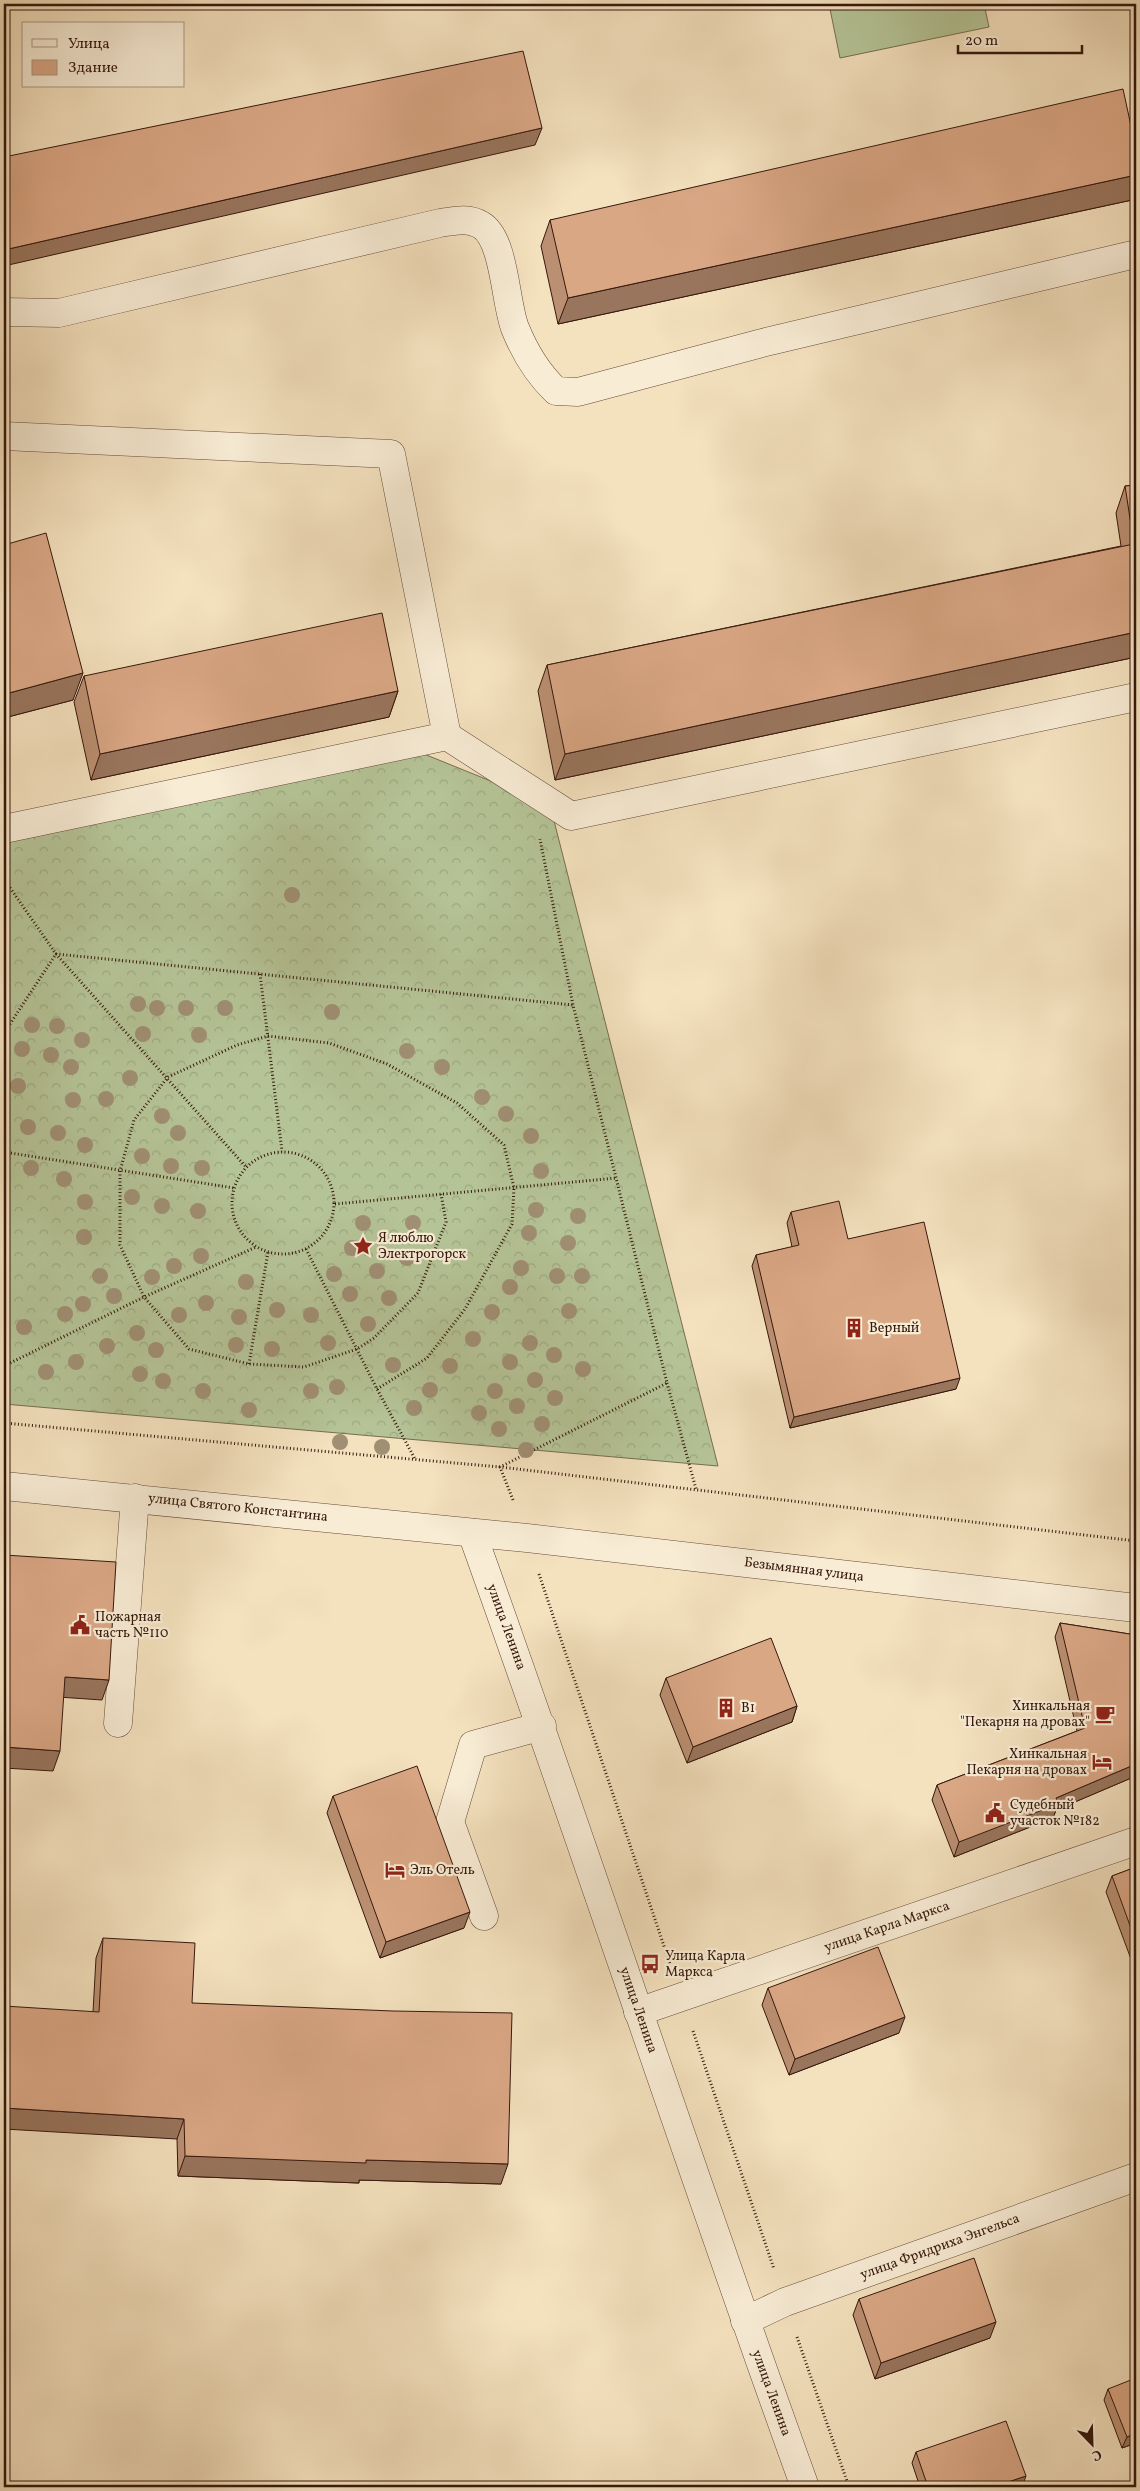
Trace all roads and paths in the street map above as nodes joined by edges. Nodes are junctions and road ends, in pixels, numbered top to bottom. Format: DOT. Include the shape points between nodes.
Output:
graph roads {
  1 [pos="1136,254"];
  2 [pos="4,312"];
  3 [pos="4,436"];
  4 [pos="1136,697"];
  5 [pos="447,736"];
  6 [pos="530,790"];
  7 [pos="4,829"];
  8 [pos="4,879"];
  9 [pos="56,954"];
  10 [pos="260,974"];
  11 [pos="574,1004"];
  12 [pos="4,1033"];
  13 [pos="268,1036"];
  14 [pos="168,1077"];
  15 [pos="282,1151"];
  16 [pos="4,1152"];
  17 [pos="246,1167"];
  18 [pos="120,1171"];
  19 [pos="617,1178"];
  20 [pos="234,1188"];
  21 [pos="514,1188"];
  22 [pos="442,1194"];
  23 [pos="335,1204"];
  24 [pos="256,1247"];
  25 [pos="306,1249"];
  26 [pos="268,1252"];
  27 [pos="144,1297"];
  28 [pos="357,1349"];
  29 [pos="249,1364"];
  30 [pos="4,1366"];
  31 [pos="668,1383"];
  32 [pos="377,1389"];
  33 [pos="4,1423"];
  34 [pos="416,1460"];
  35 [pos="500,1467"];
  36 [pos="4,1486"];
  37 [pos="696,1489"];
  38 [pos="135,1498"];
  39 [pos="472,1533"];
  40 [pos="1136,1541"];
  41 [pos="1136,1608"];
  42 [pos="118,1723"];
  43 [pos="542,1726"];
  44 [pos="1136,1841"];
  45 [pos="484,1916"];
  46 [pos="638,2012"];
  47 [pos="1136,2177"];
  48 [pos="745,2321"];
  49 [pos="805,2487"];
  1 -- 2 [label="street" via="762,343 578,392 556,391 538,374 515,327 493,238 482,225 465,220 440,223 59,313"];
  3 -- 5 [label="street" via="391,454"];
  4 -- 6 [label="street" via="571,816"];
  5 -- 6 [label="street"];
  5 -- 7 [label="street"];
  6 -- 11 [label="path"];
  8 -- 9 [label="path"];
  9 -- 10 [label="path"];
  9 -- 12 [label="path"];
  9 -- 14 [label="path"];
  10 -- 11 [label="path"];
  10 -- 13 [label="path"];
  11 -- 19 [label="path"];
  13 -- 14 [label="path" via="236,1045"];
  13 -- 15 [label="path"];
  13 -- 21 [label="path" via="329,1043 378,1061 457,1103 504,1145"];
  14 -- 17 [label="path"];
  14 -- 18 [label="path" via="134,1120"];
  15 -- 17 [label="path" via="262,1155"];
  15 -- 23 [label="path" via="309,1158 328,1177"];
  16 -- 18 [label="path"];
  17 -- 20 [label="path"];
  18 -- 20 [label="path"];
  18 -- 27 [label="path" via="120,1245"];
  19 -- 21 [label="path"];
  19 -- 31 [label="path"];
  20 -- 24 [label="path" via="232,1210 240,1231"];
  21 -- 22 [label="path"];
  21 -- 32 [label="path" via="512,1224 465,1309 427,1358"];
  22 -- 23 [label="path"];
  22 -- 28 [label="path" via="446,1222 418,1293 374,1338"];
  23 -- 25 [label="path" via="326,1230"];
  24 -- 26 [label="path"];
  24 -- 27 [label="path"];
  25 -- 26 [label="path" via="287,1255"];
  25 -- 28 [label="path"];
  26 -- 29 [label="path"];
  27 -- 29 [label="path" via="189,1349"];
  27 -- 30 [label="path"];
  28 -- 29 [label="path" via="304,1367"];
  28 -- 32 [label="path"];
  31 -- 35 [label="path"];
  31 -- 37 [label="path"];
  32 -- 34 [label="path"];
  33 -- 34 [label="path"];
  34 -- 35 [label="path"];
  35 -- 37 [label="path"];
  36 -- 38 [label="street, улица Святого Константина"];
  37 -- 40 [label="path"];
  38 -- 39 [label="street, улица Святого Константина"];
  38 -- 42 [label="street"];
  39 -- 41 [label="street, Безымянная улица"];
  39 -- 43 [label="street, улица Ленина"];
  43 -- 45 [label="street" via="473,1745 450,1822"];
  43 -- 46 [label="street, улица Ленина"];
  44 -- 46 [label="street, улица Карла Маркса"];
  46 -- 48 [label="street, улица Ленина"];
  47 -- 48 [label="street, улица Фридриха Энгельса" via="785,2302"];
  48 -- 49 [label="street, улица Ленина"];
}
